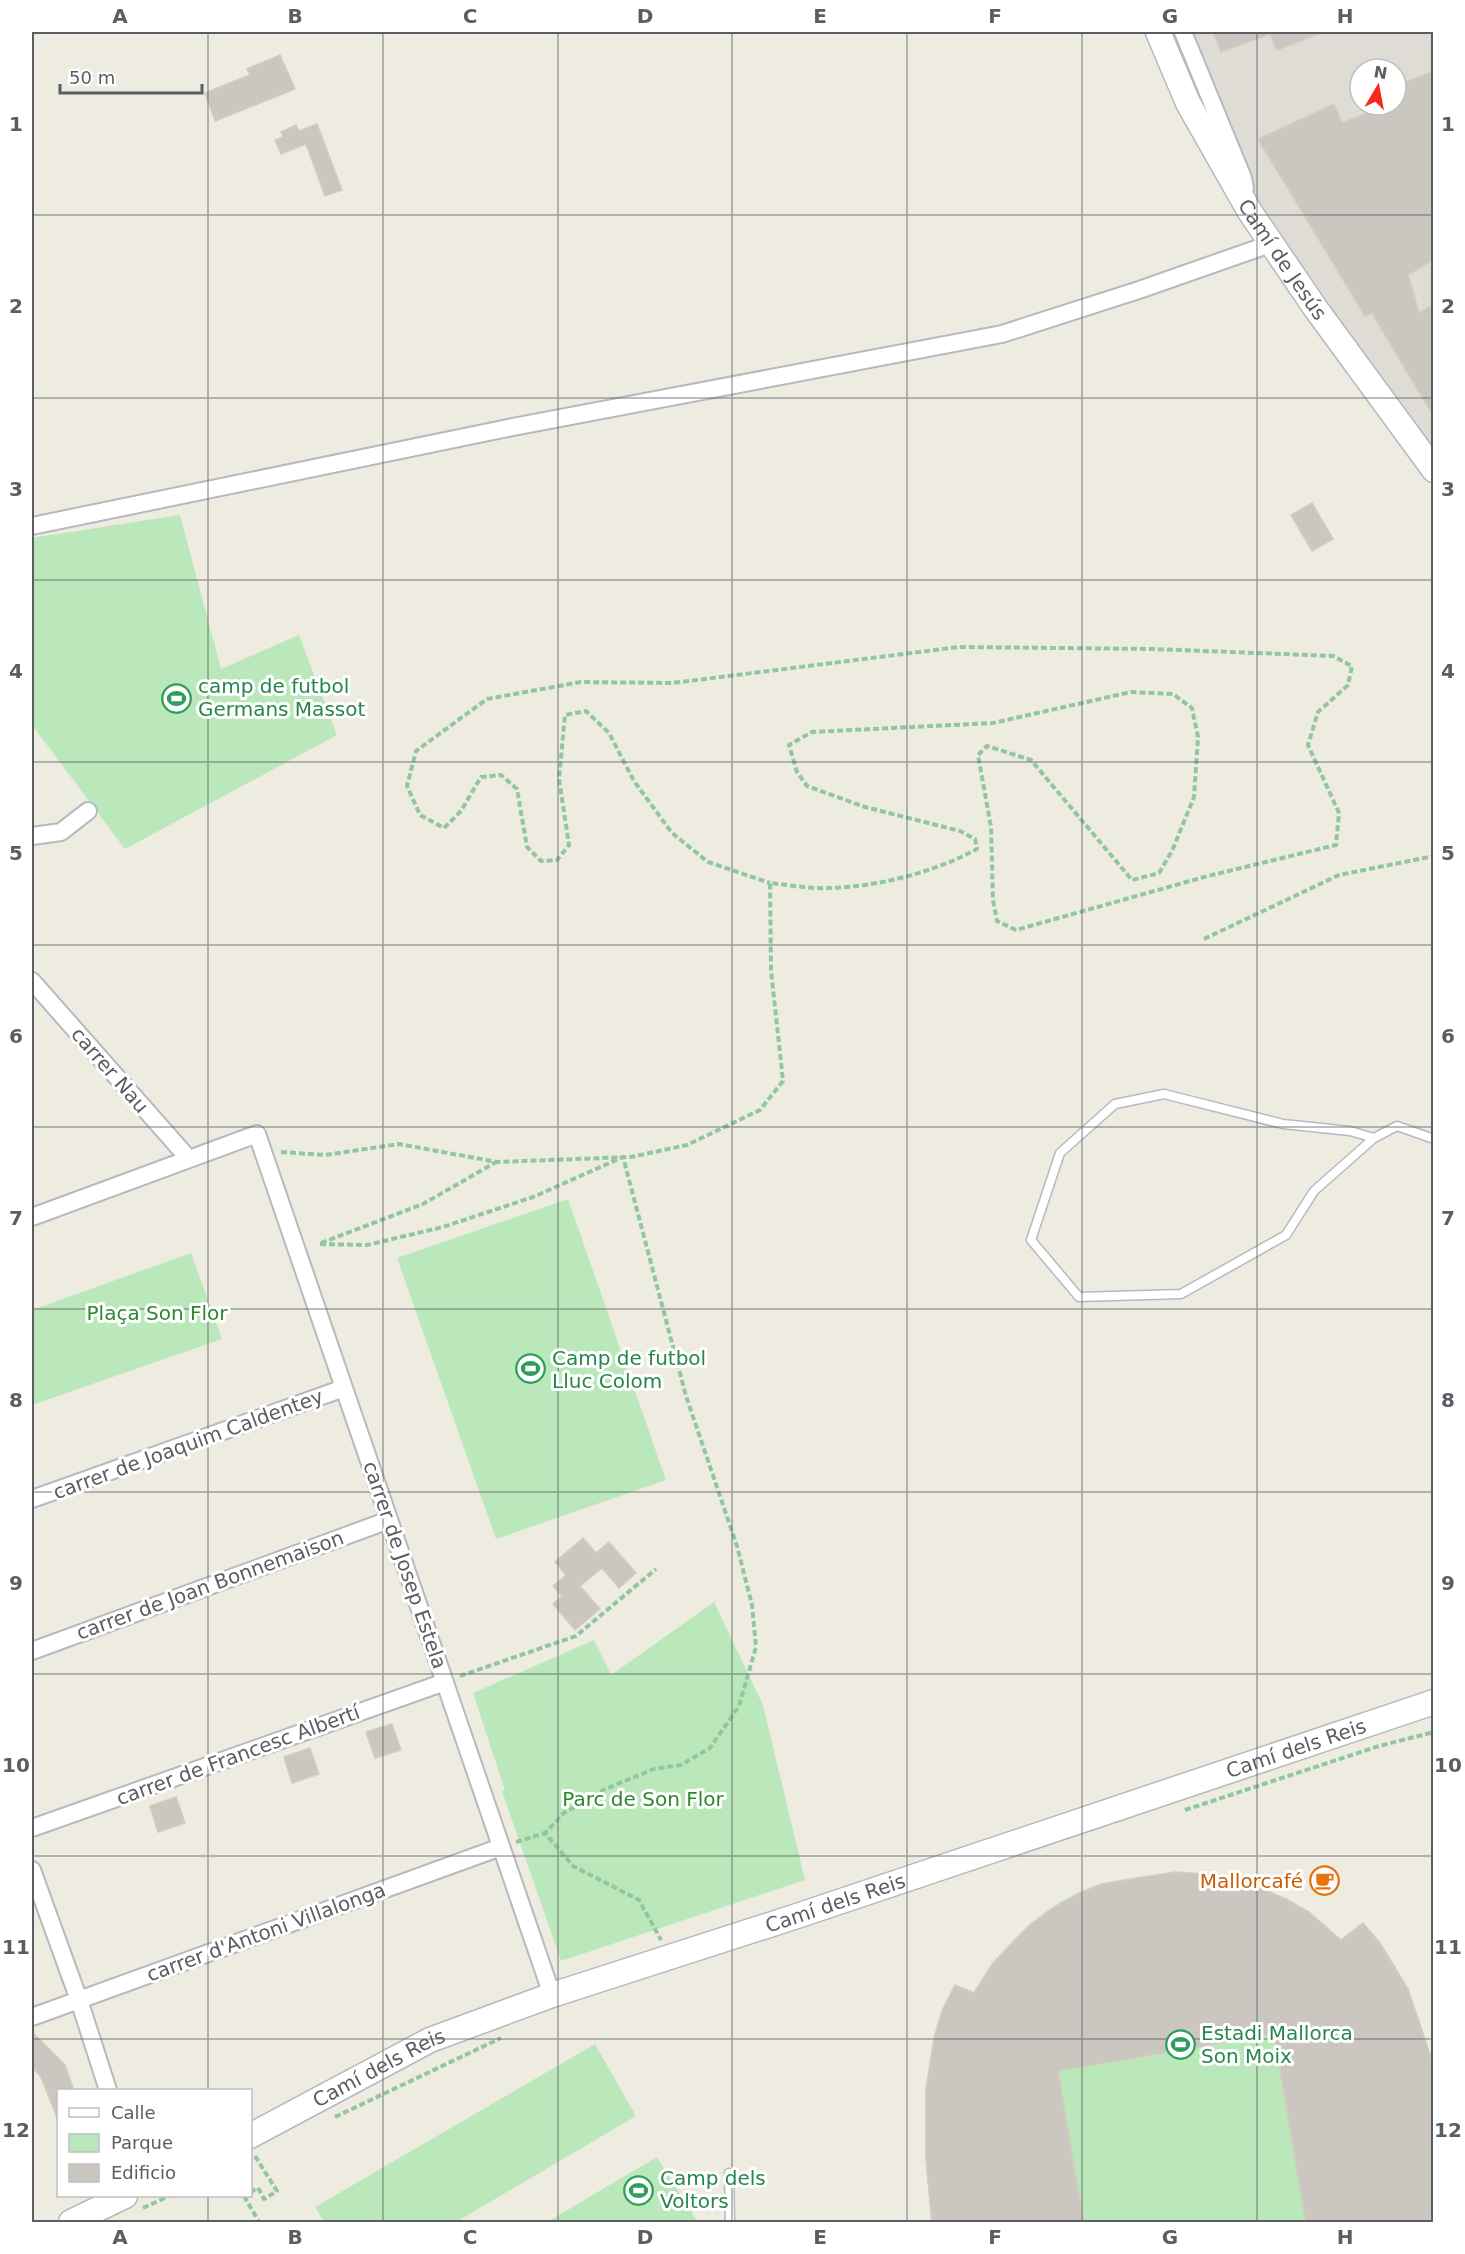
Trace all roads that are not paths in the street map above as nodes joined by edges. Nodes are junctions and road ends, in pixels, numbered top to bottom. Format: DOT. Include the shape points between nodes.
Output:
graph roads {
  1 [pos="1158,32"];
  2 [pos="1183,32"];
  3 [pos="1250,212"];
  4 [pos="1273,243"];
  5 [pos="1434,470"];
  6 [pos="32,526"];
  7 [pos="88,811"];
  8 [pos="32,836"];
  9 [pos="32,981"];
  10 [pos="1374,1138"];
  11 [pos="1434,1139"];
  12 [pos="189,1160"];
  13 [pos="32,1218"];
  14 [pos="344,1388"];
  15 [pos="32,1499"];
  16 [pos="389,1520"];
  17 [pos="32,1651"];
  18 [pos="445,1682"];
  19 [pos="1434,1702"];
  20 [pos="32,1828"];
  21 [pos="501,1847"];
  22 [pos="32,1870"];
  23 [pos="552,1995"];
  24 [pos="79,2000"];
  25 [pos="32,2017"];
  26 [pos="107,2089"];
  27 [pos="254,2150"];
  28 [pos="729,2173"];
  29 [pos="123,2197"];
  30 [pos="71,2223"];
  31 [pos="730,2223"];
  1 -- 3 [label="street, Camí de Jesús" via="1188,104"];
  2 -- 3 [label="street" via="1243,178"];
  3 -- 4 [label="street, Camí de Jesús"];
  4 -- 5 [label="street, Camí de Jesús" via="1316,309"];
  4 -- 6 [label="street" via="1002,334 508,428"];
  7 -- 8 [label="street" via="61,832"];
  9 -- 12 [label="street, carrer Nau"];
  10 -- 10 [label="lane" via="1350,1131 1283,1124 1164,1094 1115,1104 1060,1154 1031,1240 1079,1297 1182,1294 1286,1235 1314,1191"];
  10 -- 11 [label="lane" via="1397,1126"];
  12 -- 13 [label="street"];
  12 -- 14 [label="street, carrer de Josep Estela" via="260,1142"];
  14 -- 15 [label="street, carrer de Joaquim Caldentey"];
  14 -- 16 [label="street, carrer de Josep Estela"];
  16 -- 17 [label="street, carrer de Joan Bonnemaison"];
  16 -- 18 [label="street, carrer de Josep Estela"];
  18 -- 20 [label="street, carrer de Francesc Albertí"];
  18 -- 21 [label="street, carrer de Josep Estela"];
  19 -- 23 [label="street, Camí dels Reis"];
  21 -- 23 [label="street, carrer de Josep Estela"];
  21 -- 24 [label="street, carrer d'Antoni Villalonga"];
  22 -- 24 [label="street"];
  23 -- 27 [label="street, Camí dels Reis" via="430,2040"];
  24 -- 25 [label="street, carrer d'Antoni Villalonga"];
  24 -- 26 [label="street"];
  28 -- 31 [label="lane"];
  29 -- 30 [label="street"];
}
